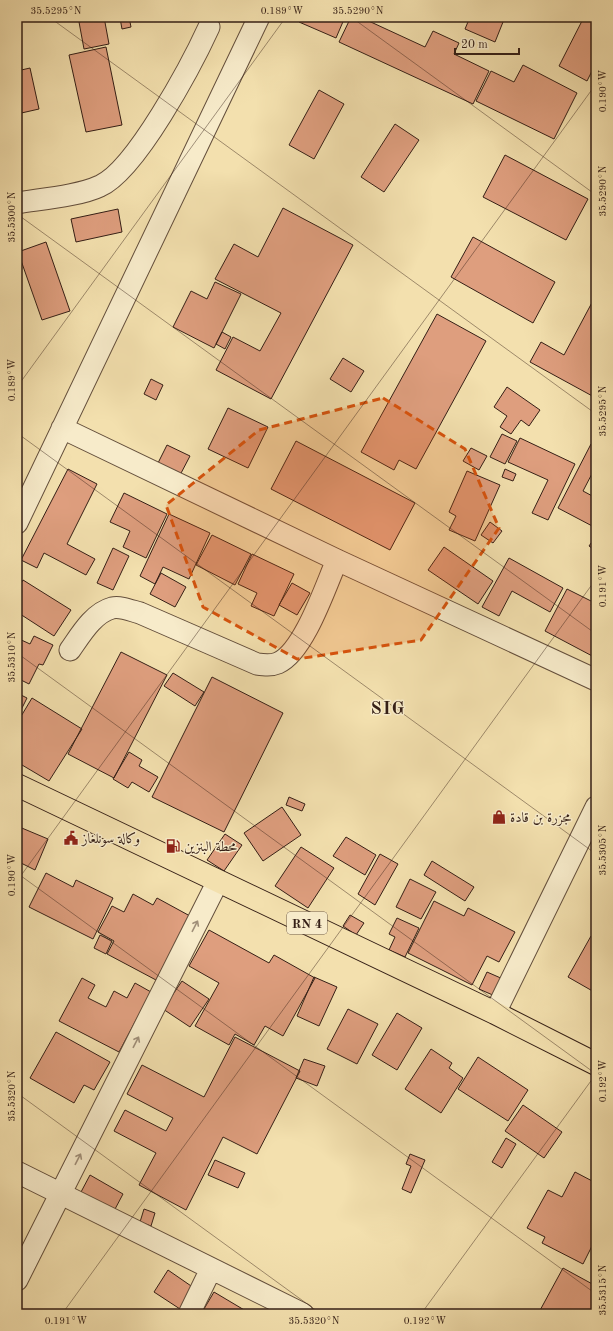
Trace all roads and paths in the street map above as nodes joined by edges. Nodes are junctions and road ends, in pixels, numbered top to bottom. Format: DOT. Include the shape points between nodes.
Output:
graph roads {
  1 [pos="259,17"];
  2 [pos="209,27"];
  3 [pos="17,203"];
  4 [pos="62,428"];
  5 [pos="17,523"];
  6 [pos="337,560"];
  7 [pos="70,650"];
  8 [pos="596,680"];
  9 [pos="17,786"];
  10 [pos="596,807"];
  11 [pos="218,881"];
  12 [pos="495,1014"];
  13 [pos="596,1064"];
  14 [pos="17,1172"];
  15 [pos="60,1193"];
  16 [pos="211,1269"];
  17 [pos="17,1280"];
  18 [pos="189,1314"];
  19 [pos="303,1314"];
  1 -- 4 [label="street"];
  2 -- 3 [label="street" via="177,87 127,164 115,177 100,186"];
  4 -- 5 [label="street"];
  4 -- 6 [label="street"];
  6 -- 7 [label="street" via="304,634 297,646 279,663 269,666 257,664 140,613 113,608 91,622"];
  6 -- 8 [label="street"];
  9 -- 11 [label="main road, RN 4"];
  10 -- 12 [label="street"];
  11 -- 12 [label="main road, RN 4"];
  15 -- 11 [label="street, one-way"];
  12 -- 13 [label="main road, RN 4"];
  14 -- 15 [label="street"];
  15 -- 16 [label="street"];
  15 -- 17 [label="street"];
  16 -- 18 [label="street"];
  16 -- 19 [label="street"];
}
